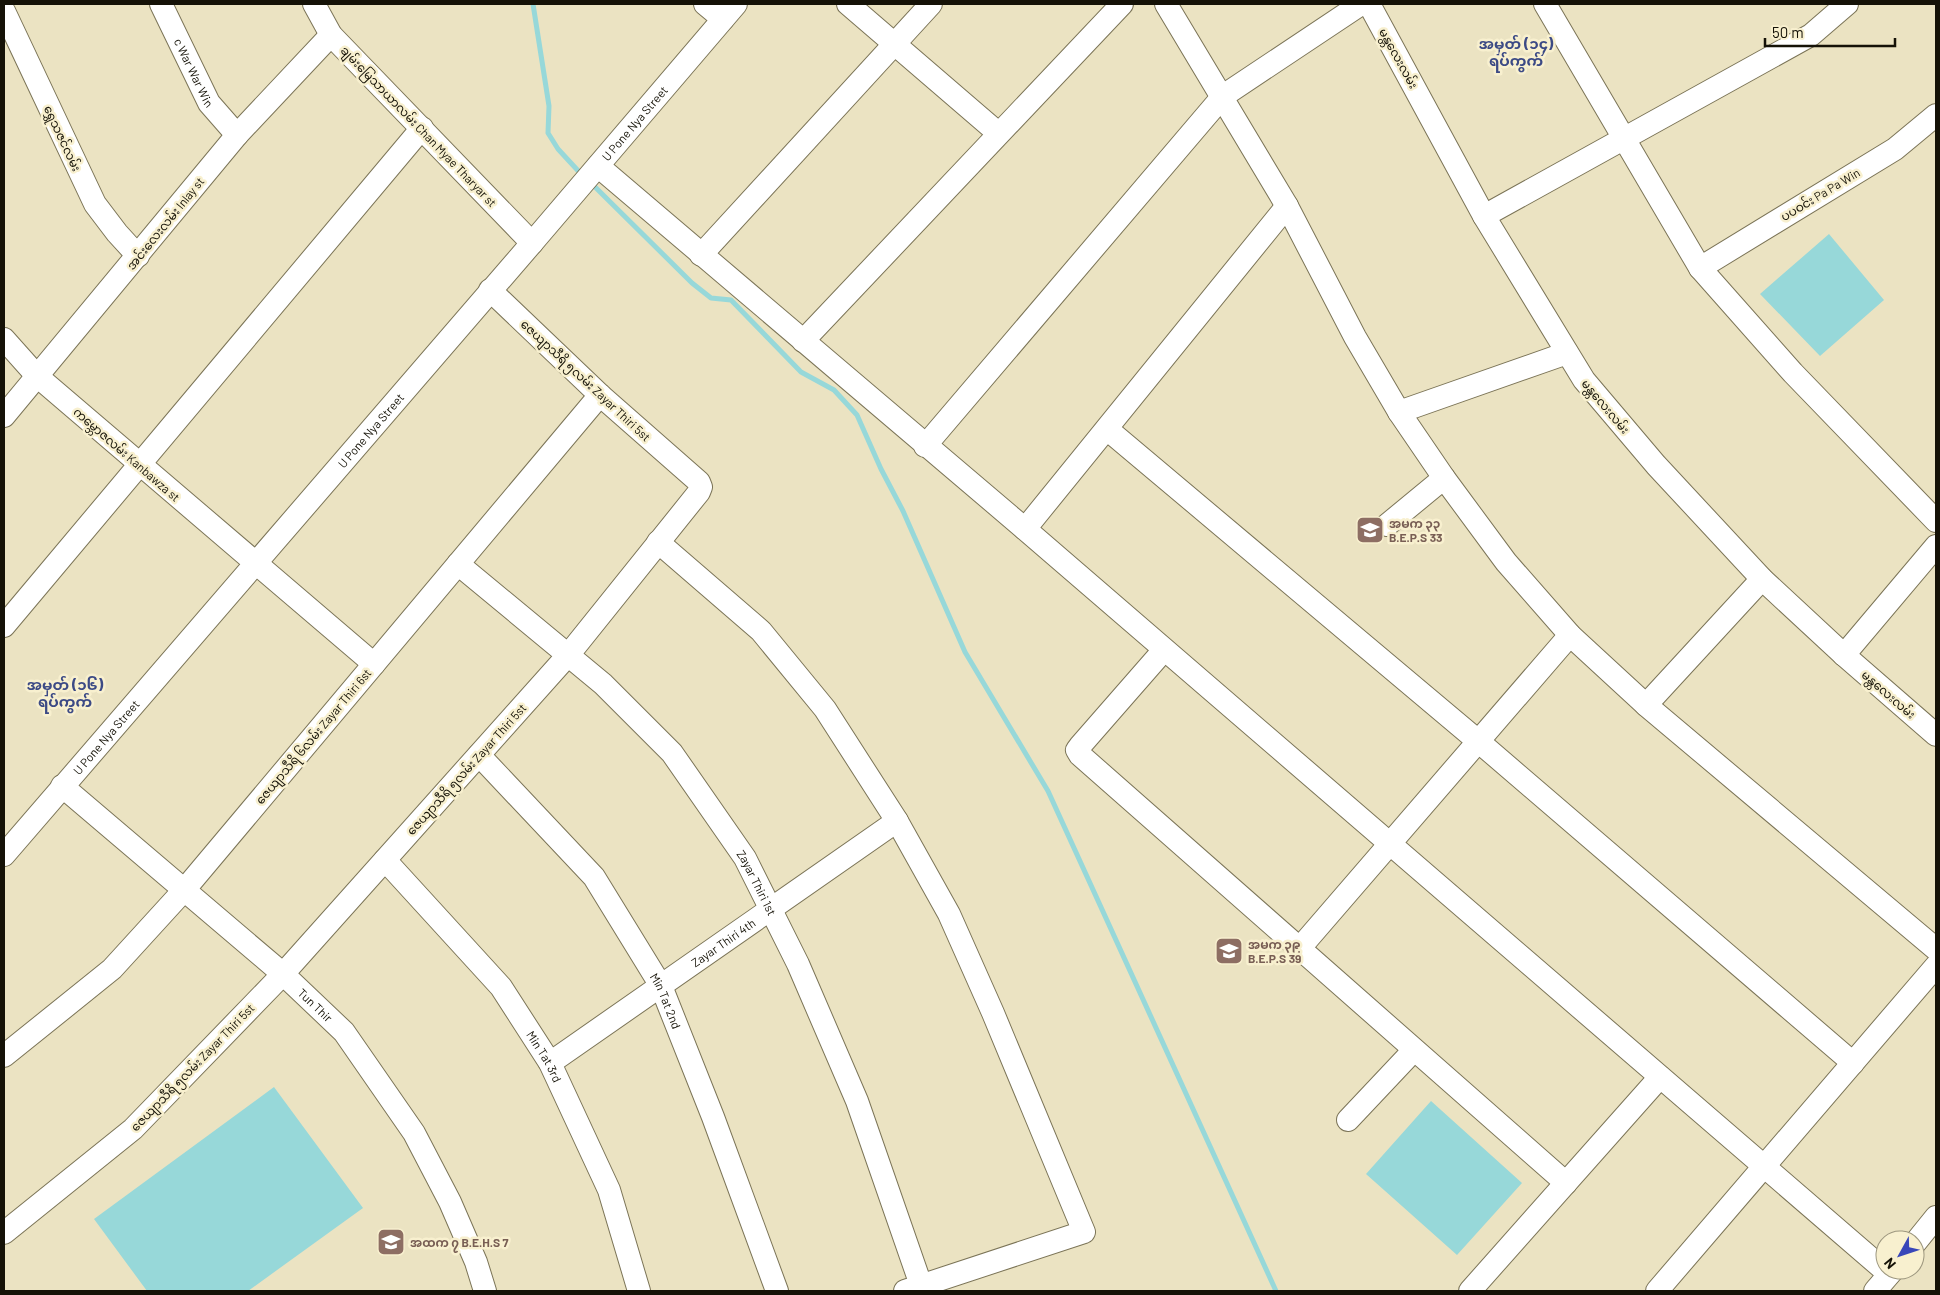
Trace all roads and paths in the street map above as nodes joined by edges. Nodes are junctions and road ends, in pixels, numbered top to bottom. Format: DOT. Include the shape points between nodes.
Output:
graph roads {
  1 [pos="161,4"];
  2 [pos="314,4"];
  3 [pos="705,4"];
  4 [pos="848,4"];
  5 [pos="931,4"];
  6 [pos="1122,4"];
  7 [pos="1166,4"];
  8 [pos="1360,4"];
  9 [pos="1369,4"];
  10 [pos="1848,4"];
  11 [pos="1552,6"];
  12 [pos="4,11"];
  13 [pos="729,11"];
  14 [pos="331,35"];
  15 [pos="895,44"];
  16 [pos="1223,96"];
  17 [pos="1936,115"];
  18 [pos="422,128"];
  19 [pos="998,133"];
  20 [pos="237,135"];
  21 [pos="1623,137"];
  22 [pos="598,166"];
  23 [pos="1287,206"];
  24 [pos="1484,216"];
  25 [pos="532,243"];
  26 [pos="701,255"];
  27 [pos="138,256"];
  28 [pos="1700,268"];
  29 [pos="490,290"];
  30 [pos="4,339"];
  31 [pos="804,341"];
  32 [pos="1567,354"];
  33 [pos="37,376"];
  34 [pos="600,395"];
  35 [pos="1400,412"];
  36 [pos="4,416"];
  37 [pos="1107,429"];
  38 [pos="925,446"];
  39 [pos="139,466"];
  40 [pos="1444,478"];
  41 [pos="1936,521"];
  42 [pos="1387,525"];
  43 [pos="1025,530"];
  44 [pos="658,542"];
  45 [pos="1936,546"];
  46 [pos="256,563"];
  47 [pos="458,564"];
  48 [pos="1762,579"];
  49 [pos="4,626"];
  50 [pos="1570,635"];
  51 [pos="1164,651"];
  52 [pos="569,654"];
  53 [pos="1844,655"];
  54 [pos="374,664"];
  55 [pos="1646,705"];
  56 [pos="1936,735"];
  57 [pos="1478,741"];
  58 [pos="478,755"];
  59 [pos="62,786"];
  60 [pos="897,821"];
  61 [pos="1389,845"];
  62 [pos="4,855"];
  63 [pos="384,860"];
  64 [pos="185,890"];
  65 [pos="770,909"];
  66 [pos="1299,949"];
  67 [pos="1936,949"];
  68 [pos="1936,966"];
  69 [pos="283,974"];
  70 [pos="661,986"];
  71 [pos="1414,1050"];
  72 [pos="4,1056"];
  73 [pos="550,1063"];
  74 [pos="1853,1063"];
  75 [pos="1660,1077"];
  76 [pos="1348,1120"];
  77 [pos="1764,1166"];
  78 [pos="1566,1184"];
  79 [pos="1936,1217"];
  80 [pos="1925,1231"];
  81 [pos="4,1233"];
  82 [pos="1875,1259"];
  83 [pos="1884,1280"];
  84 [pos="916,1289"];
  85 [pos="485,1291"];
  86 [pos="639,1291"];
  87 [pos="777,1291"];
  88 [pos="1470,1291"];
  89 [pos="1657,1291"];
  90 [pos="1875,1291"];
  1 -- 20 [label="street, c War War Win" via="209,102"];
  2 -- 14 [label="street, ချမ်းမြေသာယာလမ်း Chan Myae Tharyar st"];
  3 -- 13 [label="street"];
  4 -- 15 [label="street"];
  5 -- 15 [label="street"];
  6 -- 19 [label="street"];
  7 -- 16 [label="street"];
  8 -- 16 [label="street"];
  9 -- 24 [label="street, မန္တလေးလမ်း"];
  10 -- 21 [label="street" via="1811,35"];
  11 -- 21 [label="street"];
  12 -- 27 [label="street, ရွှေသဇင်လမ်း" via="95,204"];
  13 -- 22 [label="street, U Pone Nya Street"];
  14 -- 18 [label="street, ချမ်းမြေသာယာလမ်း Chan Myae Tharyar st"];
  14 -- 20 [label="street, အင်းလေးလမ်း Inlay st"];
  15 -- 19 [label="street"];
  15 -- 26 [label="street"];
  16 -- 23 [label="street"];
  16 -- 38 [label="street"];
  17 -- 28 [label="street, ပပဝင်း Pa Pa Win" via="1895,148"];
  18 -- 25 [label="street, ချမ်းမြေသာယာလမ်း Chan Myae Tharyar st"];
  18 -- 39 [label="street"];
  19 -- 31 [label="street"];
  20 -- 27 [label="street, အင်းလေးလမ်း Inlay st"];
  21 -- 24 [label="street"];
  21 -- 28 [label="street"];
  22 -- 25 [label="street, U Pone Nya Street"];
  22 -- 26 [label="street"];
  23 -- 35 [label="street" via="1355,337"];
  23 -- 37 [label="street"];
  24 -- 32 [label="street, မန္တလေးလမ်း"];
  25 -- 29 [label="street, U Pone Nya Street"];
  26 -- 31 [label="street"];
  27 -- 33 [label="street, အင်းလေးလမ်း Inlay st"];
  28 -- 41 [label="street" via="1793,373"];
  29 -- 34 [label="street, ဇေယျာသီရိ ၅လမ်း Zayar Thiri 5st"];
  29 -- 46 [label="street, U Pone Nya Street"];
  30 -- 33 [label="street, ကမ္ဘောဇလမ်း Kanbawza st"];
  31 -- 38 [label="street"];
  32 -- 35 [label="street"];
  32 -- 48 [label="street, မန္တလေးလမ်း" via="1584,380 1656,465"];
  33 -- 36 [label="street, အင်းလေးလမ်း Inlay st"];
  33 -- 39 [label="street, ကမ္ဘောဇလမ်း Kanbawza st"];
  34 -- 44 [label="street, ဇေယျာသီရိ ၅လမ်း Zayar Thiri 5st" via="702,487"];
  34 -- 47 [label="street, ဇေယျာသီရိ ၆လမ်း Zayar Thiri 6st"];
  35 -- 40 [label="street"];
  37 -- 43 [label="street"];
  37 -- 57 [label="street"];
  38 -- 43 [label="street"];
  39 -- 46 [label="street, ကမ္ဘောဇလမ်း Kanbawza st"];
  39 -- 49 [label="street"];
  40 -- 42 [label="street"];
  40 -- 50 [label="street" via="1506,562"];
  43 -- 51 [label="street"];
  44 -- 52 [label="street, ဇေယျာသီရိ ၅လမ်း Zayar Thiri 5st"];
  44 -- 60 [label="street" via="761,631 825,709"];
  45 -- 53 [label="street"];
  46 -- 54 [label="street, ကမ္ဘောဇလမ်း Kanbawza st"];
  46 -- 59 [label="street, U Pone Nya Street"];
  47 -- 52 [label="street, Zayar Thiri 1st"];
  47 -- 54 [label="street, ဇေယျာသီရိ ၆လမ်း Zayar Thiri 6st"];
  48 -- 53 [label="street, မန္တလေးလမ်း"];
  48 -- 55 [label="street"];
  50 -- 55 [label="street"];
  50 -- 57 [label="street"];
  51 -- 61 [label="street"];
  51 -- 66 [label="street" via="1077,750"];
  52 -- 58 [label="street, ဇေယျာသီရိ ၅လမ်း Zayar Thiri 5st"];
  52 -- 65 [label="street, Zayar Thiri 1st" via="672,753 745,858"];
  53 -- 56 [label="street, မန္တလေးလမ်း"];
  54 -- 64 [label="street, ဇေယျာသီရိ ၆လမ်း Zayar Thiri 6st"];
  55 -- 67 [label="street"];
  57 -- 61 [label="street"];
  57 -- 74 [label="street"];
  58 -- 63 [label="street, ဇေယျာသီရိ ၅လမ်း Zayar Thiri 5st"];
  58 -- 70 [label="street, Min Tat 2nd" via="594,877"];
  59 -- 62 [label="street, U Pone Nya Street"];
  59 -- 64 [label="street, Tun Thir"];
  60 -- 65 [label="street, Zayar Thiri 4th"];
  60 -- 84 [label="street" via="949,914 1084,1232"];
  61 -- 66 [label="street"];
  61 -- 75 [label="street"];
  63 -- 69 [label="street, ဇေယျာသီရိ ၅လမ်း Zayar Thiri 5st"];
  63 -- 73 [label="street, Min Tat 3rd" via="501,987"];
  64 -- 69 [label="street, Tun Thir"];
  64 -- 72 [label="street, ဇေယျာသီရိ ၆လမ်း Zayar Thiri 6st" via="112,969"];
  65 -- 70 [label="street, Zayar Thiri 4th"];
  65 -- 84 [label="street, Zayar Thiri 1st" via="798,964 856,1101"];
  66 -- 71 [label="street"];
  68 -- 74 [label="street"];
  69 -- 81 [label="street, ဇေယျာသီရိ ၅လမ်း Zayar Thiri 5st" via="132,1129"];
  69 -- 85 [label="street, Tun Thir" via="344,1032 414,1133 450,1202"];
  70 -- 73 [label="street, Zayar Thiri 4th"];
  70 -- 87 [label="street, Min Tat 2nd"];
  71 -- 76 [label="street"];
  71 -- 78 [label="street"];
  73 -- 86 [label="street, Min Tat 3rd" via="609,1190"];
  74 -- 77 [label="street"];
  75 -- 77 [label="street"];
  75 -- 78 [label="street"];
  77 -- 82 [label="street"];
  77 -- 89 [label="street"];
  78 -- 88 [label="street"];
  79 -- 80 [label="street"];
  83 -- 90 [label="street"];
}
